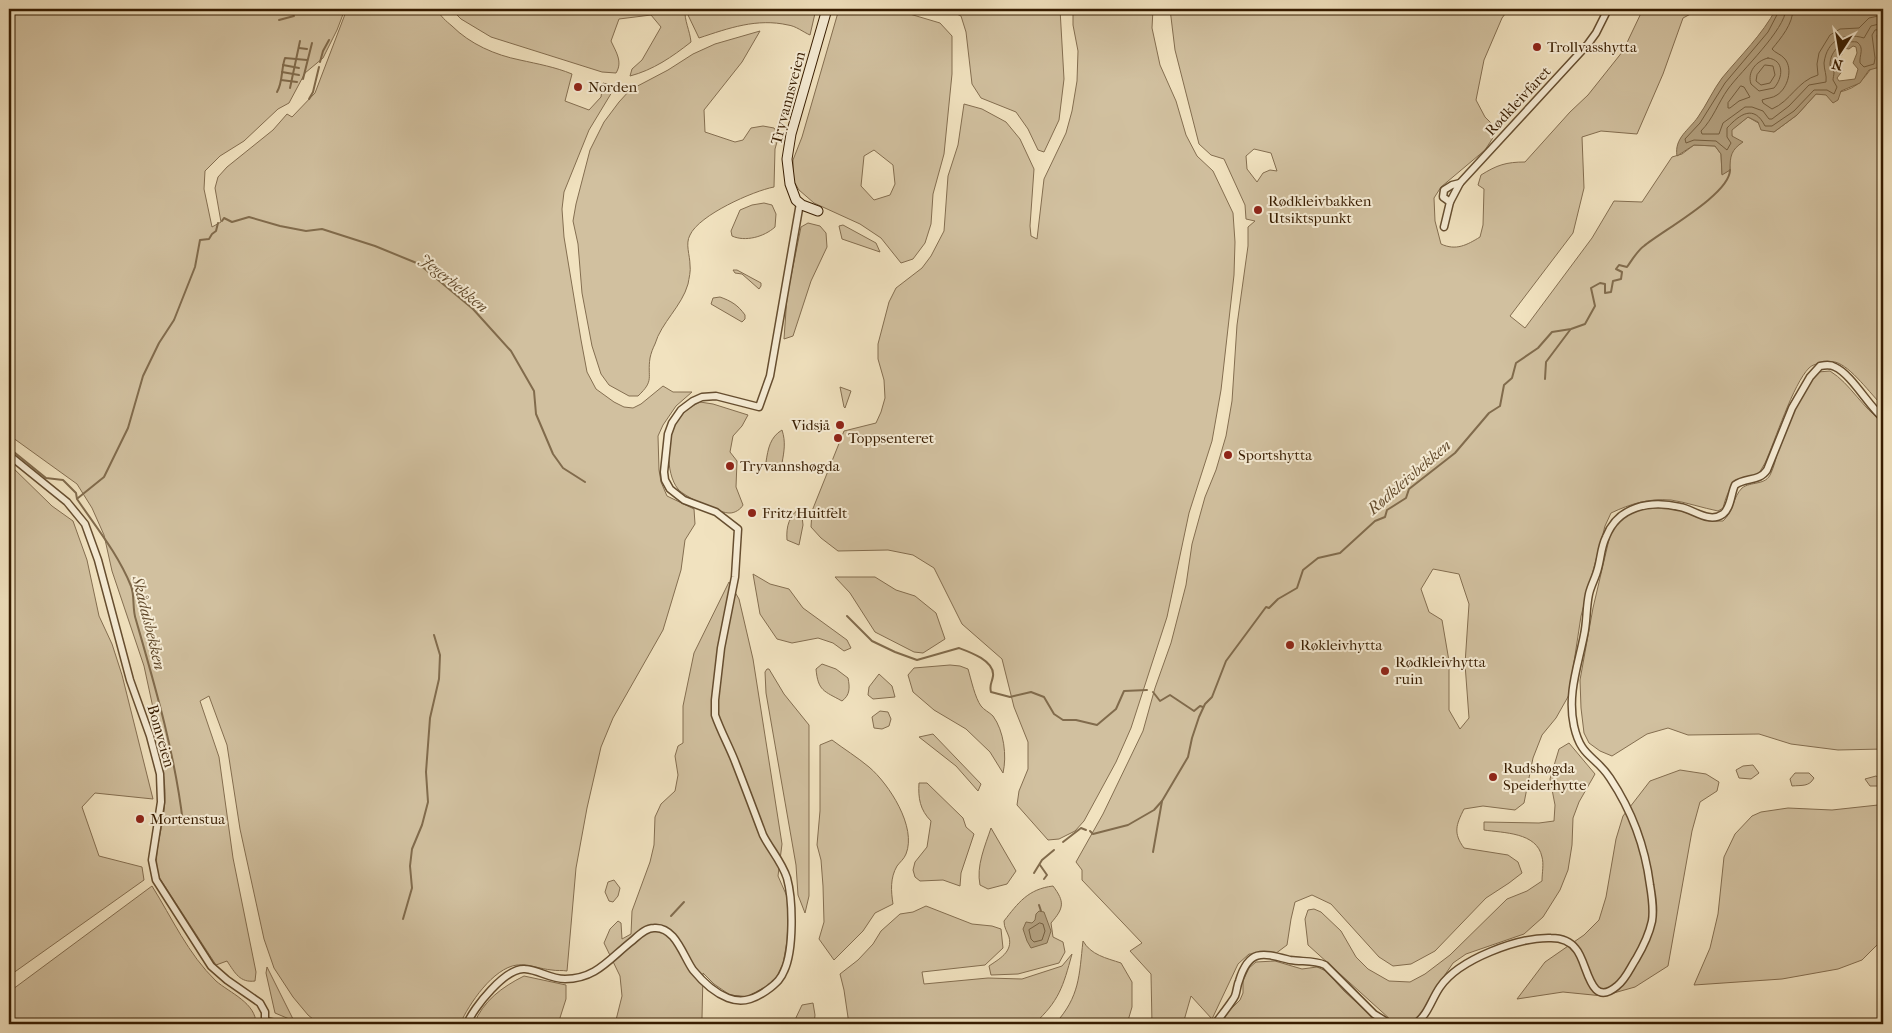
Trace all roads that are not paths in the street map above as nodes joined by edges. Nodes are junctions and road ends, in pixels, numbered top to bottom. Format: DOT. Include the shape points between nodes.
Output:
graph roads {
  1 [pos="827,9"];
  2 [pos="1608,9"];
  3 [pos="1460,183"];
  4 [pos="1450,202"];
  5 [pos="800,203"];
  6 [pos="818,211"];
  7 [pos="1444,227"];
  8 [pos="1883,418"];
  9 [pos="9,455"];
  10 [pos="265,1022"];
  11 [pos="281,1024"];
  12 [pos="467,1024"];
  13 [pos="1215,1024"];
  14 [pos="1390,1024"];
  15 [pos="1415,1024"];
  1 -- 5 [label="street, Tryvannsveien" via="788,148 790,184"];
  2 -- 3 [label="street, Rødkleivfaret" via="1588,44"];
  3 -- 4 [label="street, Rødkleivfaret"];
  3 -- 4 [label="street, Rødkleivfaret" via="1444,190 1444,197"];
  4 -- 7 [label="street, Rødkleivfaret"];
  5 -- 6 [label="street"];
  5 -- 12 [label="street" via="770,376 759,407 710,395 684,407 670,426 664,472 675,494 716,512 738,529 735,577 721,648 715,706 764,835 786,876 792,916 786,969 778,981 758,996 744,1001 728,998 696,973 675,940 662,929 654,928 644,931 600,968 584,977 558,979 531,970 513,971 490,992"];
  8 -- 15 [label="street" via="1840,370 1820,366 1792,408 1767,470 1761,477 1736,484 1728,509 1722,515 1709,517 1679,506 1653,505 1627,510 1613,522 1604,541 1590,593 1574,676 1571,711 1582,748 1610,777 1642,841 1653,908 1649,933 1623,980 1604,992 1592,986 1579,953 1564,940 1536,938 1492,952 1467,963 1449,977"];
  9 -- 10 [label="street, Bomveien" via="68,502 85,524 98,560 130,680 158,764 162,802 152,860 156,880 211,966 260,1003 265,1012"];
  10 -- 11 [label="street"];
  13 -- 14 [label="street" via="1236,994 1246,964 1255,956 1267,954 1325,966 1374,1014"];
}
